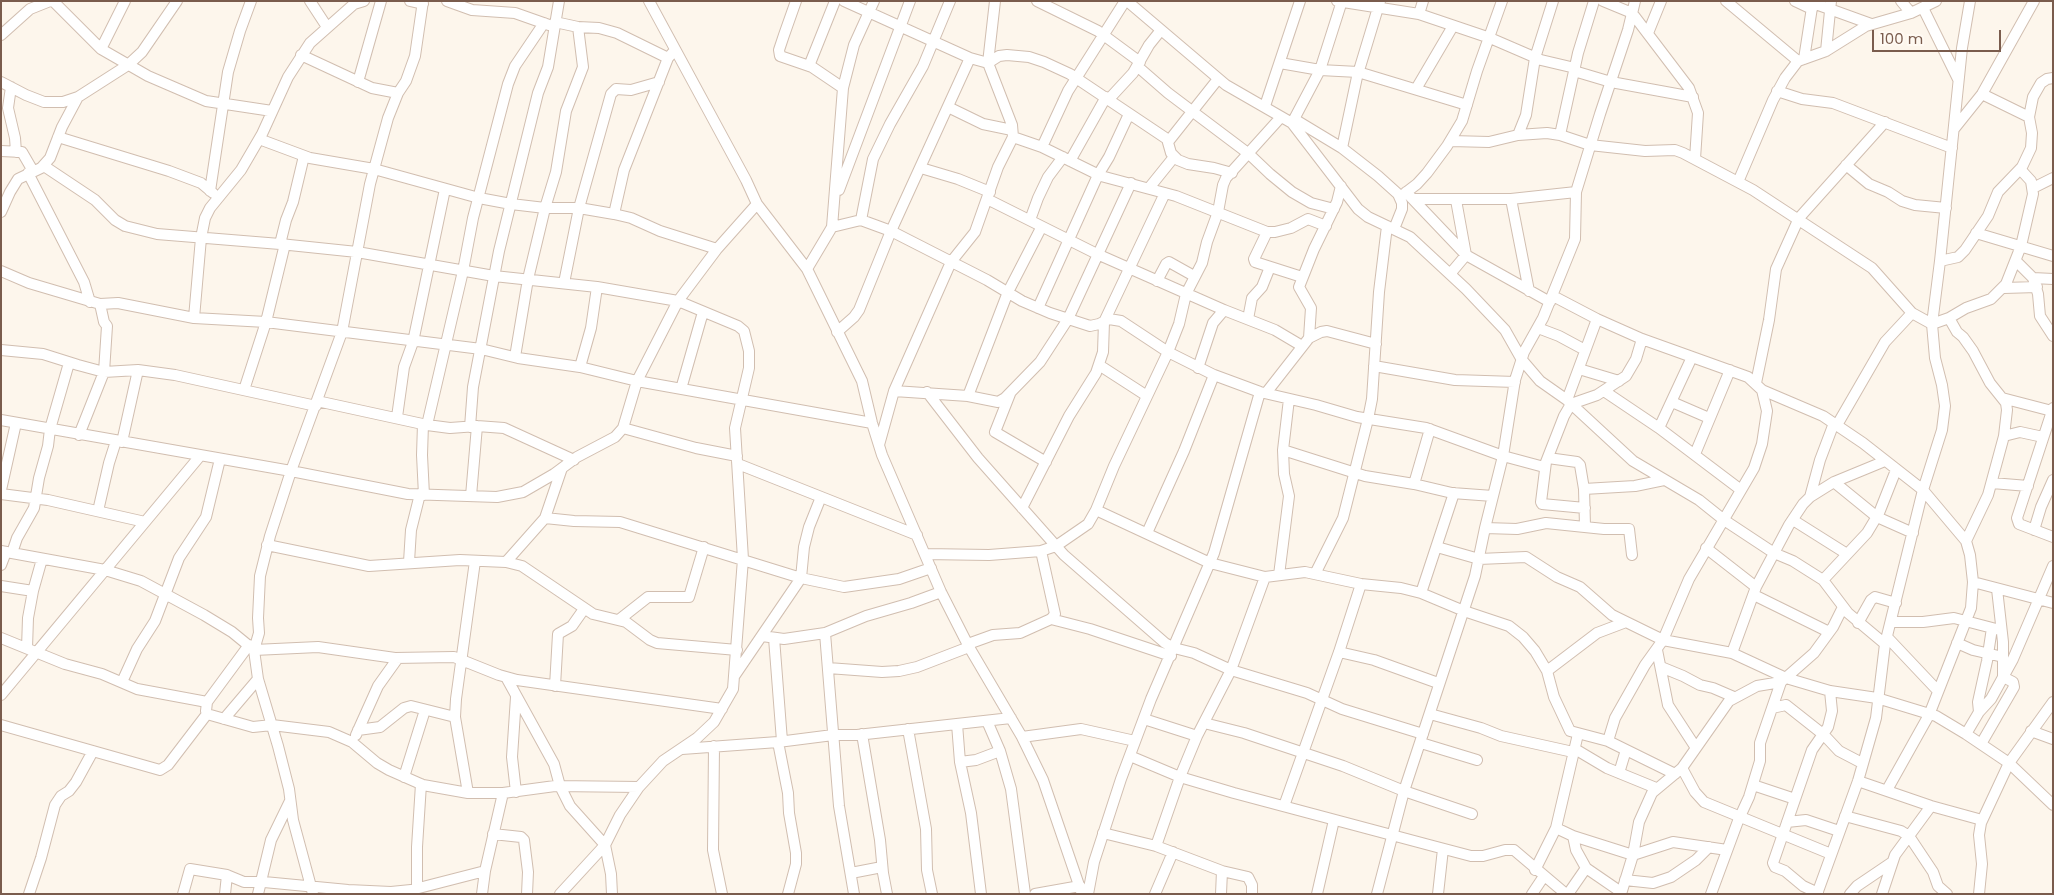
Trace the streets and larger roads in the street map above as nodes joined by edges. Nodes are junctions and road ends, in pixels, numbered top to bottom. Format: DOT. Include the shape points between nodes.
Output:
graph roads {
  1 [pos="52,1"];
  2 [pos="126,1"];
  3 [pos="177,1"];
  4 [pos="251,1"];
  5 [pos="310,1"];
  6 [pos="364,1"];
  7 [pos="381,1"];
  8 [pos="410,1"];
  9 [pos="447,1"];
  10 [pos="559,1"];
  11 [pos="650,1"];
  12 [pos="796,1"];
  13 [pos="835,1"];
  14 [pos="844,1"];
  15 [pos="874,1"];
  16 [pos="910,1"];
  17 [pos="950,1"];
  18 [pos="995,1"];
  19 [pos="1037,1"];
  20 [pos="1126,1"];
  21 [pos="1300,1"];
  22 [pos="1423,1"];
  23 [pos="1502,1"];
  24 [pos="1553,1"];
  25 [pos="1594,1"];
  26 [pos="1603,1"];
  27 [pos="1635,1"];
  28 [pos="1661,1"];
  29 [pos="1726,1"];
  30 [pos="1795,1"];
  31 [pos="1901,1"];
  32 [pos="1970,1"];
  33 [pos="2034,1"];
  34 [pos="423,2"];
  35 [pos="1340,2"];
  36 [pos="1934,2"];
  37 [pos="1813,4"];
  38 [pos="1378,5"];
  39 [pos="482,6"];
  40 [pos="1831,6"];
  41 [pos="1923,8"];
  42 [pos="869,12"];
  43 [pos="1632,13"];
  44 [pos="1911,13"];
  45 [pos="1419,14"];
  46 [pos="551,24"];
  47 [pos="1871,24"];
  48 [pos="1453,26"];
  49 [pos="327,27"];
  50 [pos="578,27"];
  51 [pos="902,27"];
  52 [pos="1161,30"];
  53 [pos="1648,33"];
  54 [pos="1,35"];
  55 [pos="1103,35"];
  56 [pos="1490,38"];
  57 [pos="934,41"];
  58 [pos="101,49"];
  59 [pos="1826,51"];
  60 [pos="672,54"];
  61 [pos="301,55"];
  62 [pos="970,58"];
  63 [pos="1535,58"];
  64 [pos="1801,60"];
  65 [pos="988,63"];
  66 [pos="1280,63"];
  67 [pos="1139,64"];
  68 [pos="128,65"];
  69 [pos="809,66"];
  70 [pos="1320,70"];
  71 [pos="1574,70"];
  72 [pos="1358,72"];
  73 [pos="1077,78"];
  74 [pos="2053,78"];
  75 [pos="1218,79"];
  76 [pos="1958,80"];
  77 [pos="1,82"];
  78 [pos="358,82"];
  79 [pos="659,82"];
  80 [pos="1611,82"];
  81 [pos="11,87"];
  82 [pos="843,88"];
  83 [pos="1416,89"];
  84 [pos="1777,91"];
  85 [pos="398,93"];
  86 [pos="1982,94"];
  87 [pos="78,97"];
  88 [pos="1693,97"];
  89 [pos="1108,98"];
  90 [pos="224,104"];
  91 [pos="1467,104"];
  92 [pos="1265,106"];
  93 [pos="948,107"];
  94 [pos="1193,110"];
  95 [pos="272,111"];
  96 [pos="1129,114"];
  97 [pos="1282,117"];
  98 [pos="2029,117"];
  99 [pos="1293,121"];
  100 [pos="1885,122"];
  101 [pos="1954,129"];
  102 [pos="1013,134"];
  103 [pos="1518,135"];
  104 [pos="1560,135"];
  105 [pos="58,137"];
  106 [pos="260,139"];
  107 [pos="1451,141"];
  108 [pos="1168,142"];
  109 [pos="1590,145"];
  110 [pos="1042,147"];
  111 [pos="1342,148"];
  112 [pos="1952,148"];
  113 [pos="1,151"];
  114 [pos="16,152"];
  115 [pos="1249,154"];
  116 [pos="304,156"];
  117 [pos="1174,157"];
  118 [pos="1067,159"];
  119 [pos="1695,159"];
  120 [pos="1846,165"];
  121 [pos="44,166"];
  122 [pos="921,168"];
  123 [pos="374,169"];
  124 [pos="2020,169"];
  125 [pos="31,172"];
  126 [pos="1232,172"];
  127 [pos="1098,175"];
  128 [pos="2053,178"];
  129 [pos="1738,182"];
  130 [pos="1131,183"];
  131 [pos="1341,186"];
  132 [pos="1149,188"];
  133 [pos="2033,188"];
  134 [pos="445,189"];
  135 [pos="1576,192"];
  136 [pos="1165,193"];
  137 [pos="214,194"];
  138 [pos="988,196"];
  139 [pos="1406,196"];
  140 [pos="479,198"];
  141 [pos="835,199"];
  142 [pos="1510,199"];
  143 [pos="1456,200"];
  144 [pos="511,204"];
  145 [pos="757,204"];
  146 [pos="545,208"];
  147 [pos="579,208"];
  148 [pos="1946,208"];
  149 [pos="1334,209"];
  150 [pos="1,212"];
  151 [pos="1218,212"];
  152 [pos="614,214"];
  153 [pos="1799,218"];
  154 [pos="861,220"];
  155 [pos="1030,220"];
  156 [pos="1326,226"];
  157 [pos="832,227"];
  158 [pos="1391,227"];
  159 [pos="1041,228"];
  160 [pos="891,232"];
  161 [pos="1267,232"];
  162 [pos="1976,232"];
  163 [pos="201,238"];
  164 [pos="1068,240"];
  165 [pos="282,244"];
  166 [pos="2021,246"];
  167 [pos="717,249"];
  168 [pos="357,252"];
  169 [pos="1097,254"];
  170 [pos="1466,255"];
  171 [pos="2053,256"];
  172 [pos="2016,260"];
  173 [pos="1940,261"];
  174 [pos="951,262"];
  175 [pos="429,265"];
  176 [pos="1128,267"];
  177 [pos="1270,268"];
  178 [pos="807,269"];
  179 [pos="1,271"];
  180 [pos="464,271"];
  181 [pos="1450,274"];
  182 [pos="494,276"];
  183 [pos="1194,276"];
  184 [pos="1302,277"];
  185 [pos="528,279"];
  186 [pos="2053,280"];
  187 [pos="1157,281"];
  188 [pos="564,283"];
  189 [pos="2035,283"];
  190 [pos="597,287"];
  191 [pos="2004,288"];
  192 [pos="1529,291"];
  193 [pos="1008,292"];
  194 [pos="1186,294"];
  195 [pos="1551,299"];
  196 [pos="90,302"];
  197 [pos="678,302"];
  198 [pos="100,304"];
  199 [pos="1038,308"];
  200 [pos="1224,310"];
  201 [pos="703,312"];
  202 [pos="1912,313"];
  203 [pos="194,318"];
  204 [pos="1248,318"];
  205 [pos="1949,318"];
  206 [pos="1597,319"];
  207 [pos="1068,320"];
  208 [pos="266,322"];
  209 [pos="1104,322"];
  210 [pos="1932,324"];
  211 [pos="1538,328"];
  212 [pos="342,332"];
  213 [pos="837,332"];
  214 [pos="2053,336"];
  215 [pos="1642,339"];
  216 [pos="413,342"];
  217 [pos="1306,342"];
  218 [pos="1376,344"];
  219 [pos="446,345"];
  220 [pos="481,349"];
  221 [pos="1,350"];
  222 [pos="1585,350"];
  223 [pos="1168,352"];
  224 [pos="515,357"];
  225 [pos="1692,357"];
  226 [pos="1522,360"];
  227 [pos="68,363"];
  228 [pos="1099,365"];
  229 [pos="1374,366"];
  230 [pos="580,367"];
  231 [pos="1198,368"];
  232 [pos="1578,369"];
  233 [pos="138,370"];
  234 [pos="1730,370"];
  235 [pos="104,372"];
  236 [pos="1214,375"];
  237 [pos="637,381"];
  238 [pos="1619,381"];
  239 [pos="1515,382"];
  240 [pos="1759,386"];
  241 [pos="681,388"];
  242 [pos="244,390"];
  243 [pos="894,391"];
  244 [pos="1604,391"];
  245 [pos="927,392"];
  246 [pos="1010,393"];
  247 [pos="1263,393"];
  248 [pos="968,396"];
  249 [pos="1147,396"];
  250 [pos="2002,398"];
  251 [pos="743,399"];
  252 [pos="1289,399"];
  253 [pos="1569,402"];
  254 [pos="1672,402"];
  255 [pos="316,403"];
  256 [pos="2052,412"];
  257 [pos="397,417"];
  258 [pos="1709,418"];
  259 [pos="1368,419"];
  260 [pos="1,420"];
  261 [pos="16,423"];
  262 [pos="425,424"];
  263 [pos="872,424"];
  264 [pos="1836,424"];
  265 [pos="474,427"];
  266 [pos="623,428"];
  267 [pos="1659,428"];
  268 [pos="50,429"];
  269 [pos="1430,429"];
  270 [pos="79,435"];
  271 [pos="2004,436"];
  272 [pos="2042,437"];
  273 [pos="119,442"];
  274 [pos="879,446"];
  275 [pos="1284,450"];
  276 [pos="1695,454"];
  277 [pos="200,456"];
  278 [pos="1503,456"];
  279 [pos="220,459"];
  280 [pos="574,460"];
  281 [pos="738,460"];
  282 [pos="1886,461"];
  283 [pos="1046,462"];
  284 [pos="1546,462"];
  285 [pos="562,468"];
  286 [pos="1896,470"];
  287 [pos="291,471"];
  288 [pos="1354,473"];
  289 [pos="1664,480"];
  290 [pos="2053,480"];
  291 [pos="1834,482"];
  292 [pos="1992,483"];
  293 [pos="1414,484"];
  294 [pos="2028,486"];
  295 [pos="1584,489"];
  296 [pos="1741,490"];
  297 [pos="1923,490"];
  298 [pos="1,492"];
  299 [pos="1454,493"];
  300 [pos="422,495"];
  301 [pos="471,496"];
  302 [pos="1493,496"];
  303 [pos="821,497"];
  304 [pos="35,498"];
  305 [pos="1810,498"];
  306 [pos="1022,508"];
  307 [pos="1585,508"];
  308 [pos="1096,510"];
  309 [pos="98,511"];
  310 [pos="546,518"];
  311 [pos="1877,518"];
  312 [pos="1724,520"];
  313 [pos="1793,520"];
  314 [pos="145,522"];
  315 [pos="1585,526"];
  316 [pos="1484,528"];
  317 [pos="2034,530"];
  318 [pos="1147,533"];
  319 [pos="1913,533"];
  320 [pos="916,535"];
  321 [pos="2053,537"];
  322 [pos="1966,541"];
  323 [pos="267,546"];
  324 [pos="1056,546"];
  325 [pos="704,547"];
  326 [pos="1436,547"];
  327 [pos="1706,548"];
  328 [pos="1040,551"];
  329 [pos="6,552"];
  330 [pos="1774,553"];
  331 [pos="925,554"];
  332 [pos="1846,554"];
  333 [pos="1632,555"];
  334 [pos="42,558"];
  335 [pos="743,559"];
  336 [pos="1479,559"];
  337 [pos="474,561"];
  338 [pos="409,562"];
  339 [pos="506,562"];
  340 [pos="1210,563"];
  341 [pos="1,565"];
  342 [pos="2053,566"];
  343 [pos="931,568"];
  344 [pos="106,570"];
  345 [pos="1316,574"];
  346 [pos="1280,575"];
  347 [pos="1265,577"];
  348 [pos="801,578"];
  349 [pos="1823,580"];
  350 [pos="1973,582"];
  351 [pos="1361,584"];
  352 [pos="1,586"];
  353 [pos="1997,589"];
  354 [pos="1755,591"];
  355 [pos="33,592"];
  356 [pos="941,592"];
  357 [pos="1421,593"];
  358 [pos="166,594"];
  359 [pos="2039,599"];
  360 [pos="1896,603"];
  361 [pos="2053,603"];
  362 [pos="1843,607"];
  363 [pos="584,609"];
  364 [pos="1464,612"];
  365 [pos="620,619"];
  366 [pos="1051,619"];
  367 [pos="1966,621"];
  368 [pos="1626,622"];
  369 [pos="1891,622"];
  370 [pos="1858,623"];
  371 [pos="1996,629"];
  372 [pos="1829,632"];
  373 [pos="825,633"];
  374 [pos="762,636"];
  375 [pos="1,638"];
  376 [pos="774,638"];
  377 [pos="1663,640"];
  378 [pos="1886,641"];
  379 [pos="1957,643"];
  380 [pos="968,645"];
  381 [pos="27,648"];
  382 [pos="252,648"];
  383 [pos="737,650"];
  384 [pos="1657,650"];
  385 [pos="37,652"];
  386 [pos="1172,652"];
  387 [pos="1339,652"];
  388 [pos="1732,653"];
  389 [pos="1988,654"];
  390 [pos="2003,657"];
  391 [pos="398,658"];
  392 [pos="461,659"];
  393 [pos="1661,667"];
  394 [pos="828,668"];
  395 [pos="1231,670"];
  396 [pos="1547,672"];
  397 [pos="734,676"];
  398 [pos="506,677"];
  399 [pos="2003,677"];
  400 [pos="258,679"];
  401 [pos="1784,680"];
  402 [pos="122,682"];
  403 [pos="1438,683"];
  404 [pos="556,686"];
  405 [pos="1830,691"];
  406 [pos="1938,691"];
  407 [pos="1,695"];
  408 [pos="516,697"];
  409 [pos="1734,697"];
  410 [pos="1877,698"];
  411 [pos="1322,700"];
  412 [pos="207,702"];
  413 [pos="2053,702"];
  414 [pos="1772,708"];
  415 [pos="722,709"];
  416 [pos="425,710"];
  417 [pos="1979,712"];
  418 [pos="207,714"];
  419 [pos="1430,714"];
  420 [pos="1929,715"];
  421 [pos="455,717"];
  422 [pos="1012,718"];
  423 [pos="224,719"];
  424 [pos="1144,719"];
  425 [pos="987,721"];
  426 [pos="1204,723"];
  427 [pos="957,724"];
  428 [pos="1,725"];
  429 [pos="272,726"];
  430 [pos="908,729"];
  431 [pos="358,730"];
  432 [pos="2032,731"];
  433 [pos="862,734"];
  434 [pos="1578,734"];
  435 [pos="1966,734"];
  436 [pos="833,735"];
  437 [pos="1824,735"];
  438 [pos="1197,736"];
  439 [pos="1022,737"];
  440 [pos="1422,738"];
  441 [pos="2053,739"];
  442 [pos="1136,741"];
  443 [pos="1608,741"];
  444 [pos="352,742"];
  445 [pos="780,742"];
  446 [pos="1980,744"];
  447 [pos="714,746"];
  448 [pos="1696,748"];
  449 [pos="679,749"];
  450 [pos="1574,750"];
  451 [pos="1626,750"];
  452 [pos="93,751"];
  453 [pos="1000,751"];
  454 [pos="1302,754"];
  455 [pos="1130,756"];
  456 [pos="1477,760"];
  457 [pos="960,762"];
  458 [pos="1862,763"];
  459 [pos="2009,763"];
  460 [pos="1679,771"];
  461 [pos="1619,773"];
  462 [pos="404,777"];
  463 [pos="1180,777"];
  464 [pos="1858,781"];
  465 [pos="421,784"];
  466 [pos="1753,785"];
  467 [pos="560,786"];
  468 [pos="639,787"];
  469 [pos="1656,788"];
  470 [pos="1887,790"];
  471 [pos="1404,791"];
  472 [pos="468,792"];
  473 [pos="516,792"];
  474 [pos="503,793"];
  475 [pos="1795,799"];
  476 [pos="291,800"];
  477 [pos="2053,805"];
  478 [pos="1284,806"];
  479 [pos="1931,806"];
  480 [pos="1472,814"];
  481 [pos="1845,816"];
  482 [pos="1740,817"];
  483 [pos="1334,820"];
  484 [pos="1982,820"];
  485 [pos="1787,822"];
  486 [pos="1556,828"];
  487 [pos="1839,831"];
  488 [pos="1104,833"];
  489 [pos="493,834"];
  490 [pos="1783,835"];
  491 [pos="1392,836"];
  492 [pos="1573,836"];
  493 [pos="1909,836"];
  494 [pos="605,845"];
  495 [pos="1156,846"];
  496 [pos="1709,847"];
  497 [pos="1443,849"];
  498 [pos="1726,850"];
  499 [pos="1173,852"];
  500 [pos="1831,854"];
  501 [pos="1633,855"];
  502 [pos="1891,863"];
  503 [pos="882,867"];
  504 [pos="1586,868"];
  505 [pos="485,871"];
  506 [pos="1222,871"];
  507 [pos="851,873"];
  508 [pos="1540,873"];
  509 [pos="227,875"];
  510 [pos="1625,880"];
  511 [pos="261,882"];
  512 [pos="416,888"];
  513 [pos="312,890"];
  514 [pos="1081,890"];
  515 [pos="1936,890"];
  516 [pos="1621,893"];
  517 [pos="1818,893"];
  518 [pos="29,894"];
  519 [pos="183,894"];
  520 [pos="225,894"];
  521 [pos="258,894"];
  522 [pos="482,894"];
  523 [pos="527,894"];
  524 [pos="560,894"];
  525 [pos="612,894"];
  526 [pos="722,894"];
  527 [pos="788,894"];
  528 [pos="854,894"];
  529 [pos="887,894"];
  530 [pos="932,894"];
  531 [pos="980,894"];
  532 [pos="1025,894"];
  533 [pos="1035,894"];
  534 [pos="1088,894"];
  535 [pos="1155,894"];
  536 [pos="1221,894"];
  537 [pos="1252,894"];
  538 [pos="1317,894"];
  539 [pos="1377,894"];
  540 [pos="1438,894"];
  541 [pos="1532,894"];
  542 [pos="1567,894"];
  543 [pos="1711,894"];
  544 [pos="1850,894"];
  545 [pos="1882,894"];
  546 [pos="1947,894"];
  547 [pos="1979,894"];
  1 -- 54 [label="street" via="30,9"];
  1 -- 58 [label="street"];
  2 -- 58 [label="street"];
  3 -- 68 [label="street" via="142,52"];
  4 -- 90 [label="street" via="230,66"];
  5 -- 49 [label="street"];
  6 -- 49 [label="street" via="354,4"];
  7 -- 78 [label="street"];
  8 -- 34 [label="street"];
  9 -- 39 [label="street" via="467,9"];
  10 -- 46 [label="street"];
  11 -- 60 [label="street"];
  12 -- 69 [label="street" via="779,54"];
  13 -- 69 [label="street"];
  14 -- 42 [label="street"];
  15 -- 42 [label="street"];
  16 -- 51 [label="street"];
  17 -- 57 [label="street"];
  18 -- 65 [label="street"];
  19 -- 55 [label="street"];
  20 -- 52 [label="street"];
  20 -- 55 [label="street"];
  21 -- 66 [label="street"];
  22 -- 45 [label="street"];
  23 -- 56 [label="street"];
  24 -- 63 [label="street"];
  25 -- 71 [label="street"];
  26 -- 43 [label="street"];
  27 -- 43 [label="street"];
  28 -- 53 [label="street"];
  29 -- 64 [label="street" via="1762,34"];
  30 -- 37 [label="street"];
  31 -- 44 [label="street"];
  32 -- 76 [label="street"];
  33 -- 86 [label="street"];
  34 -- 85 [label="street" via="415,56"];
  35 -- 38 [label="street"];
  35 -- 70 [label="street"];
  36 -- 41 [label="street"];
  37 -- 40 [label="street"];
  37 -- 64 [label="street"];
  38 -- 45 [label="street"];
  38 -- 72 [label="street"];
  39 -- 46 [label="street"];
  40 -- 47 [label="street"];
  40 -- 59 [label="street"];
  41 -- 44 [label="street"];
  41 -- 76 [label="street"];
  42 -- 51 [label="street"];
  42 -- 82 [label="street" via="851,53"];
  43 -- 53 [label="street"];
  43 -- 80 [label="street"];
  44 -- 47 [label="street"];
  45 -- 48 [label="street"];
  46 -- 50 [label="street"];
  46 -- 140 [label="street" via="515,66 510,78"];
  46 -- 144 [label="street" via="548,67 538,93"];
  47 -- 59 [label="street"];
  48 -- 56 [label="street"];
  48 -- 83 [label="street"];
  49 -- 61 [label="street"];
  50 -- 60 [label="street" via="617,33"];
  50 -- 146 [label="street" via="583,66 566,111 556,172"];
  51 -- 57 [label="street"];
  51 -- 141 [label="street"];
  52 -- 67 [label="street"];
  52 -- 75 [label="street"];
  53 -- 88 [label="street"];
  55 -- 67 [label="street"];
  55 -- 73 [label="street"];
  56 -- 63 [label="street"];
  56 -- 91 [label="street"];
  57 -- 62 [label="street"];
  57 -- 154 [label="street" via="876,151"];
  58 -- 68 [label="street"];
  59 -- 64 [label="street"];
  60 -- 79 [label="street"];
  60 -- 145 [label="street" via="742,171"];
  61 -- 78 [label="street"];
  61 -- 95 [label="street"];
  62 -- 65 [label="street"];
  62 -- 93 [label="street"];
  63 -- 71 [label="street"];
  63 -- 103 [label="street" via="1526,115"];
  64 -- 84 [label="street"];
  65 -- 73 [label="street" via="1000,56 1029,57"];
  65 -- 102 [label="street"];
  66 -- 70 [label="street"];
  66 -- 92 [label="street"];
  67 -- 89 [label="street"];
  67 -- 94 [label="street" via="1168,93"];
  68 -- 87 [label="street"];
  68 -- 90 [label="street" via="206,101"];
  69 -- 82 [label="street"];
  70 -- 72 [label="street"];
  70 -- 99 [label="street"];
  71 -- 80 [label="street"];
  71 -- 104 [label="street"];
  72 -- 83 [label="street"];
  72 -- 111 [label="street"];
  73 -- 89 [label="street"];
  73 -- 110 [label="street" via="1062,101"];
  74 -- 98 [label="street" via="2044,80 2038,87"];
  75 -- 92 [label="street"];
  75 -- 94 [label="street"];
  76 -- 101 [label="street"];
  77 -- 81 [label="street"];
  78 -- 85 [label="street"];
  79 -- 147 [label="street" via="631,90 613,90"];
  79 -- 152 [label="street" via="624,170"];
  80 -- 88 [label="street"];
  80 -- 109 [label="street"];
  81 -- 87 [label="street" via="52,103"];
  81 -- 114 [label="street" via="8,108"];
  82 -- 141 [label="street"];
  83 -- 91 [label="street"];
  84 -- 100 [label="street" via="1802,99 1833,103"];
  84 -- 129 [label="street"];
  85 -- 123 [label="street"];
  86 -- 98 [label="street"];
  86 -- 101 [label="street"];
  87 -- 105 [label="street"];
  88 -- 119 [label="street" via="1698,113"];
  89 -- 96 [label="street"];
  89 -- 118 [label="street"];
  90 -- 95 [label="street"];
  90 -- 137 [label="street"];
  91 -- 107 [label="street"];
  92 -- 97 [label="street"];
  93 -- 102 [label="street"];
  93 -- 122 [label="street"];
  94 -- 108 [label="street"];
  94 -- 115 [label="street"];
  95 -- 106 [label="street"];
  96 -- 108 [label="street"];
  96 -- 127 [label="street"];
  97 -- 99 [label="street"];
  97 -- 115 [label="street"];
  98 -- 124 [label="street" via="2031,148"];
  99 -- 111 [label="street"];
  99 -- 131 [label="street"];
  100 -- 112 [label="street"];
  100 -- 120 [label="street"];
  101 -- 112 [label="street"];
  102 -- 110 [label="street"];
  102 -- 138 [label="street"];
  103 -- 104 [label="street"];
  103 -- 107 [label="street" via="1489,142"];
  104 -- 109 [label="street"];
  105 -- 121 [label="street"];
  105 -- 137 [label="street" via="169,171 201,183"];
  106 -- 116 [label="street"];
  106 -- 137 [label="street" via="241,170"];
  107 -- 139 [label="street"];
  108 -- 117 [label="street"];
  109 -- 119 [label="street" via="1674,150"];
  109 -- 135 [label="street"];
  110 -- 118 [label="street"];
  111 -- 139 [label="street"];
  112 -- 148 [label="street"];
  113 -- 114 [label="street"];
  114 -- 125 [label="street" via="24,154"];
  115 -- 126 [label="street"];
  115 -- 149 [label="street" via="1305,200"];
  116 -- 123 [label="street"];
  116 -- 165 [label="street"];
  117 -- 126 [label="street" via="1188,164"];
  117 -- 132 [label="street"];
  118 -- 127 [label="street"];
  118 -- 155 [label="street" via="1048,177"];
  119 -- 129 [label="street"];
  120 -- 148 [label="street" via="1869,184 1902,201"];
  120 -- 153 [label="street"];
  121 -- 125 [label="street"];
  121 -- 163 [label="street" via="95,200 125,226 158,234"];
  122 -- 138 [label="street" via="958,179"];
  122 -- 160 [label="street"];
  123 -- 134 [label="street"];
  123 -- 168 [label="street"];
  124 -- 133 [label="street"];
  124 -- 162 [label="street" via="1998,192 1988,216"];
  125 -- 150 [label="street" via="18,179"];
  125 -- 196 [label="street" via="84,282"];
  126 -- 151 [label="street" via="1223,185"];
  127 -- 130 [label="street"];
  127 -- 164 [label="street"];
  128 -- 133 [label="street"];
  129 -- 153 [label="street"];
  130 -- 132 [label="street"];
  130 -- 169 [label="street"];
  131 -- 149 [label="street"];
  131 -- 158 [label="street" via="1358,209"];
  132 -- 136 [label="street"];
  133 -- 166 [label="street"];
  134 -- 140 [label="street"];
  134 -- 175 [label="street"];
  135 -- 142 [label="street"];
  135 -- 195 [label="street" via="1575,238"];
  136 -- 151 [label="street"];
  136 -- 176 [label="street"];
  137 -- 163 [label="street"];
  138 -- 155 [label="street"];
  138 -- 174 [label="street" via="975,232"];
  139 -- 143 [label="street"];
  139 -- 158 [label="street"];
  139 -- 170 [label="street"];
  140 -- 144 [label="street"];
  140 -- 180 [label="street"];
  141 -- 157 [label="street"];
  142 -- 143 [label="street"];
  142 -- 192 [label="street"];
  143 -- 170 [label="street"];
  144 -- 146 [label="street"];
  144 -- 182 [label="street"];
  145 -- 167 [label="street"];
  145 -- 178 [label="street"];
  146 -- 147 [label="street"];
  146 -- 185 [label="street"];
  147 -- 152 [label="street"];
  147 -- 188 [label="street"];
  148 -- 173 [label="street"];
  149 -- 156 [label="street"];
  151 -- 161 [label="street"];
  151 -- 183 [label="street" via="1202,262"];
  152 -- 167 [label="street"];
  153 -- 202 [label="street" via="1872,268"];
  153 -- 240 [label="street" via="1776,269"];
  154 -- 157 [label="street"];
  154 -- 160 [label="street"];
  155 -- 159 [label="street"];
  156 -- 161 [label="street" via="1308,219 1291,228"];
  156 -- 184 [label="street"];
  157 -- 178 [label="street"];
  158 -- 181 [label="street" via="1410,237"];
  158 -- 218 [label="street" via="1379,292"];
  159 -- 164 [label="street"];
  159 -- 193 [label="street"];
  160 -- 174 [label="street"];
  160 -- 213 [label="street" via="859,310"];
  161 -- 177 [label="street" via="1254,260"];
  162 -- 166 [label="street"];
  162 -- 173 [label="street" via="1958,256"];
  163 -- 165 [label="street"];
  163 -- 203 [label="street"];
  164 -- 169 [label="street"];
  164 -- 199 [label="street"];
  165 -- 168 [label="street"];
  165 -- 208 [label="street"];
  166 -- 171 [label="street"];
  166 -- 172 [label="street"];
  167 -- 197 [label="street"];
  168 -- 175 [label="street"];
  168 -- 212 [label="street"];
  169 -- 176 [label="street"];
  169 -- 207 [label="street"];
  170 -- 181 [label="street"];
  170 -- 192 [label="street"];
  172 -- 189 [label="street"];
  172 -- 191 [label="street"];
  173 -- 210 [label="street"];
  174 -- 193 [label="street"];
  174 -- 243 [label="street"];
  175 -- 180 [label="street"];
  175 -- 216 [label="street"];
  176 -- 187 [label="street"];
  176 -- 209 [label="street"];
  177 -- 184 [label="street"];
  177 -- 204 [label="street" via="1262,287 1252,298"];
  178 -- 213 [label="street"];
  179 -- 196 [label="street"];
  180 -- 182 [label="street"];
  180 -- 219 [label="street"];
  181 -- 226 [label="street" via="1505,330"];
  182 -- 185 [label="street"];
  182 -- 220 [label="street"];
  183 -- 187 [label="street" via="1169,262"];
  183 -- 194 [label="street"];
  184 -- 217 [label="street" via="1299,290 1311,308"];
  185 -- 188 [label="street"];
  185 -- 224 [label="street"];
  186 -- 189 [label="street"];
  187 -- 194 [label="street"];
  188 -- 190 [label="street"];
  189 -- 191 [label="street"];
  189 -- 214 [label="street" via="2040,316"];
  190 -- 197 [label="street"];
  190 -- 230 [label="street" via="591,328"];
  191 -- 205 [label="street" via="1991,299"];
  192 -- 195 [label="street"];
  193 -- 199 [label="street"];
  193 -- 248 [label="street"];
  194 -- 200 [label="street"];
  194 -- 223 [label="street"];
  195 -- 206 [label="street"];
  195 -- 211 [label="street"];
  196 -- 198 [label="street"];
  197 -- 201 [label="street"];
  197 -- 237 [label="street"];
  198 -- 203 [label="street" via="118,303"];
  198 -- 235 [label="street" via="107,326"];
  199 -- 207 [label="street"];
  200 -- 204 [label="street"];
  200 -- 231 [label="street" via="1214,323"];
  201 -- 241 [label="street"];
  201 -- 251 [label="street" via="738,326 747,334 750,368"];
  202 -- 210 [label="street"];
  202 -- 264 [label="street" via="1887,340"];
  203 -- 208 [label="street"];
  204 -- 217 [label="street"];
  205 -- 210 [label="street"];
  205 -- 250 [label="street"];
  206 -- 215 [label="street"];
  206 -- 222 [label="street"];
  207 -- 209 [label="street" via="1090,326"];
  207 -- 246 [label="street" via="1040,362"];
  208 -- 212 [label="street"];
  208 -- 242 [label="street"];
  209 -- 223 [label="street" via="1121,321"];
  209 -- 228 [label="street"];
  210 -- 297 [label="street" via="1945,406 1942,430"];
  211 -- 222 [label="street"];
  211 -- 226 [label="street"];
  212 -- 216 [label="street"];
  212 -- 255 [label="street"];
  213 -- 263 [label="street" via="862,381"];
  215 -- 225 [label="street"];
  215 -- 238 [label="street" via="1636,359"];
  216 -- 219 [label="street"];
  216 -- 257 [label="street" via="404,367"];
  217 -- 218 [label="street" via="1327,331"];
  217 -- 247 [label="street"];
  218 -- 229 [label="street"];
  219 -- 220 [label="street"];
  219 -- 262 [label="street"];
  220 -- 224 [label="street"];
  220 -- 265 [label="street" via="473,387"];
  221 -- 227 [label="street" via="44,354"];
  222 -- 232 [label="street"];
  223 -- 231 [label="street"];
  223 -- 249 [label="street"];
  224 -- 230 [label="street"];
  225 -- 234 [label="street"];
  225 -- 254 [label="street"];
  226 -- 239 [label="street"];
  226 -- 253 [label="street" via="1540,381"];
  227 -- 235 [label="street"];
  227 -- 268 [label="street"];
  228 -- 249 [label="street"];
  228 -- 283 [label="street" via="1068,416"];
  229 -- 239 [label="street" via="1455,380"];
  229 -- 259 [label="street"];
  230 -- 237 [label="street"];
  231 -- 236 [label="street"];
  232 -- 238 [label="street"];
  232 -- 253 [label="street"];
  233 -- 235 [label="street"];
  233 -- 242 [label="street"];
  233 -- 273 [label="street"];
  234 -- 240 [label="street" via="1748,377"];
  234 -- 258 [label="street"];
  235 -- 270 [label="street"];
  236 -- 247 [label="street"];
  236 -- 318 [label="street"];
  237 -- 241 [label="street"];
  237 -- 266 [label="street"];
  238 -- 244 [label="street"];
  239 -- 278 [label="street"];
  240 -- 264 [label="street"];
  240 -- 296 [label="street" via="1767,411 1762,444 1754,468"];
  241 -- 251 [label="street"];
  242 -- 255 [label="street"];
  243 -- 245 [label="street"];
  243 -- 274 [label="street"];
  244 -- 253 [label="street"];
  244 -- 267 [label="street"];
  245 -- 248 [label="street"];
  245 -- 306 [label="street"];
  246 -- 248 [label="street" via="998,402"];
  246 -- 283 [label="street" via="995,432"];
  247 -- 252 [label="street"];
  247 -- 340 [label="street"];
  249 -- 308 [label="street"];
  250 -- 256 [label="street"];
  250 -- 271 [label="street" via="2007,410"];
  251 -- 263 [label="street"];
  251 -- 281 [label="street" via="735,428"];
  252 -- 259 [label="street"];
  252 -- 275 [label="street"];
  253 -- 284 [label="street"];
  253 -- 289 [label="street" via="1633,462"];
  254 -- 258 [label="street"];
  254 -- 267 [label="street"];
  255 -- 257 [label="street"];
  255 -- 287 [label="street"];
  256 -- 272 [label="street"];
  257 -- 262 [label="street"];
  258 -- 276 [label="street"];
  259 -- 269 [label="street"];
  259 -- 288 [label="street"];
  260 -- 261 [label="street"];
  261 -- 268 [label="street"];
  261 -- 298 [label="street"];
  262 -- 265 [label="street"];
  262 -- 300 [label="street"];
  263 -- 274 [label="street"];
  264 -- 282 [label="street"];
  264 -- 305 [label="street" via="1820,460"];
  265 -- 280 [label="street" via="504,428"];
  265 -- 301 [label="street"];
  266 -- 280 [label="street" via="615,437"];
  266 -- 281 [label="street"];
  267 -- 276 [label="street"];
  268 -- 270 [label="street"];
  268 -- 304 [label="street"];
  269 -- 278 [label="street"];
  269 -- 293 [label="street"];
  270 -- 273 [label="street"];
  271 -- 272 [label="street" via="2020,432"];
  271 -- 292 [label="street"];
  272 -- 294 [label="street"];
  273 -- 277 [label="street"];
  273 -- 309 [label="street" via="109,463"];
  274 -- 320 [label="street"];
  275 -- 288 [label="street"];
  275 -- 346 [label="street" via="1284,474 1289,496"];
  276 -- 296 [label="street"];
  277 -- 279 [label="street"];
  277 -- 314 [label="street"];
  278 -- 284 [label="street"];
  278 -- 302 [label="street"];
  279 -- 287 [label="street"];
  279 -- 358 [label="street" via="208,511 180,558"];
  280 -- 285 [label="street"];
  281 -- 303 [label="street"];
  281 -- 335 [label="street"];
  282 -- 286 [label="street"];
  282 -- 291 [label="street"];
  283 -- 306 [label="street"];
  284 -- 295 [label="street" via="1580,464"];
  284 -- 307 [label="street" via="1540,502"];
  285 -- 301 [label="street" via="523,492 497,497"];
  285 -- 310 [label="street"];
  286 -- 297 [label="street"];
  286 -- 311 [label="street"];
  287 -- 300 [label="street"];
  287 -- 323 [label="street"];
  288 -- 293 [label="street"];
  288 -- 345 [label="street" via="1343,518"];
  289 -- 295 [label="street" via="1635,486"];
  289 -- 312 [label="street" via="1699,500"];
  290 -- 317 [label="street"];
  291 -- 305 [label="street"];
  291 -- 311 [label="street"];
  292 -- 294 [label="street"];
  292 -- 322 [label="street"];
  293 -- 299 [label="street"];
  294 -- 317 [label="street" via="2017,522"];
  295 -- 307 [label="street"];
  296 -- 312 [label="street"];
  297 -- 319 [label="street"];
  297 -- 322 [label="street"];
  298 -- 304 [label="street"];
  299 -- 302 [label="street"];
  299 -- 326 [label="street"];
  300 -- 301 [label="street"];
  300 -- 338 [label="street" via="411,530"];
  302 -- 316 [label="street"];
  303 -- 320 [label="street"];
  303 -- 348 [label="street" via="809,526"];
  304 -- 309 [label="street"];
  304 -- 329 [label="street" via="32,512"];
  305 -- 313 [label="street"];
  306 -- 324 [label="street"];
  307 -- 315 [label="street"];
  308 -- 318 [label="street"];
  308 -- 324 [label="street" via="1088,524"];
  309 -- 314 [label="street"];
  310 -- 325 [label="street" via="620,522"];
  310 -- 339 [label="street"];
  311 -- 319 [label="street"];
  311 -- 332 [label="street"];
  312 -- 327 [label="street"];
  312 -- 330 [label="street"];
  313 -- 330 [label="street"];
  313 -- 332 [label="street"];
  314 -- 344 [label="street"];
  315 -- 316 [label="street" via="1546,523 1517,528"];
  315 -- 333 [label="street" via="1629,529"];
  316 -- 336 [label="street"];
  317 -- 321 [label="street"];
  318 -- 340 [label="street"];
  319 -- 360 [label="street"];
  320 -- 331 [label="street"];
  322 -- 350 [label="street"];
  323 -- 338 [label="street" via="369,566"];
  323 -- 382 [label="street" via="260,576 259,633"];
  324 -- 328 [label="street"];
  324 -- 386 [label="street"];
  325 -- 335 [label="street"];
  325 -- 365 [label="street" via="689,597 648,597"];
  326 -- 336 [label="street"];
  326 -- 357 [label="street"];
  327 -- 354 [label="street"];
  327 -- 377 [label="street"];
  328 -- 331 [label="street" via="989,555"];
  328 -- 366 [label="street" via="1055,614"];
  329 -- 334 [label="street"];
  329 -- 341 [label="street"];
  330 -- 349 [label="street"];
  330 -- 354 [label="street"];
  331 -- 343 [label="street"];
  332 -- 349 [label="street"];
  334 -- 344 [label="street"];
  334 -- 355 [label="street"];
  335 -- 348 [label="street"];
  335 -- 383 [label="street"];
  336 -- 364 [label="street"];
  336 -- 368 [label="street" via="1526,557 1580,587 1603,609"];
  337 -- 338 [label="street"];
  337 -- 339 [label="street"];
  337 -- 392 [label="street"];
  339 -- 363 [label="street" via="522,566"];
  340 -- 347 [label="street"];
  340 -- 386 [label="street"];
  342 -- 359 [label="street"];
  343 -- 348 [label="street" via="899,579 844,587"];
  343 -- 356 [label="street"];
  344 -- 358 [label="street" via="141,581"];
  344 -- 385 [label="street"];
  345 -- 346 [label="street"];
  345 -- 351 [label="street"];
  346 -- 347 [label="street"];
  347 -- 395 [label="street"];
  348 -- 374 [label="street"];
  349 -- 362 [label="street"];
  350 -- 353 [label="street"];
  350 -- 367 [label="street" via="1971,608"];
  351 -- 357 [label="street"];
  351 -- 387 [label="street"];
  352 -- 355 [label="street"];
  353 -- 359 [label="street"];
  353 -- 371 [label="street"];
  354 -- 372 [label="street"];
  354 -- 388 [label="street"];
  355 -- 381 [label="street"];
  356 -- 373 [label="street"];
  356 -- 380 [label="street"];
  357 -- 364 [label="street"];
  358 -- 382 [label="street" via="232,632"];
  358 -- 402 [label="street"];
  359 -- 361 [label="street"];
  359 -- 399 [label="street"];
  360 -- 369 [label="street"];
  360 -- 370 [label="street" via="1875,597"];
  362 -- 370 [label="street"];
  362 -- 372 [label="street"];
  363 -- 365 [label="street"];
  363 -- 404 [label="street" via="572,626 558,634"];
  364 -- 396 [label="street" via="1509,626 1535,651"];
  364 -- 403 [label="street"];
  365 -- 383 [label="street" via="657,643"];
  366 -- 380 [label="street" via="1020,633 993,635"];
  366 -- 386 [label="street"];
  367 -- 369 [label="street" via="1954,618"];
  367 -- 371 [label="street"];
  367 -- 379 [label="street"];
  368 -- 377 [label="street"];
  368 -- 396 [label="street" via="1597,633"];
  369 -- 378 [label="street"];
  370 -- 378 [label="street"];
  371 -- 389 [label="street"];
  371 -- 390 [label="street"];
  372 -- 401 [label="street" via="1814,653"];
  373 -- 376 [label="street"];
  373 -- 394 [label="street"];
  374 -- 376 [label="street"];
  374 -- 397 [label="street"];
  375 -- 381 [label="street"];
  376 -- 445 [label="street"];
  377 -- 384 [label="street"];
  377 -- 388 [label="street"];
  378 -- 406 [label="street"];
  378 -- 410 [label="street"];
  379 -- 389 [label="street"];
  379 -- 406 [label="street"];
  380 -- 394 [label="street" via="917,667 899,671"];
  380 -- 422 [label="street"];
  381 -- 385 [label="street"];
  382 -- 391 [label="street" via="318,647"];
  382 -- 400 [label="street"];
  382 -- 412 [label="street"];
  383 -- 397 [label="street"];
  384 -- 393 [label="street"];
  384 -- 443 [label="street" via="1615,718"];
  385 -- 402 [label="street"];
  385 -- 407 [label="street"];
  386 -- 395 [label="street" via="1194,654"];
  386 -- 424 [label="street"];
  387 -- 403 [label="street" via="1374,660"];
  387 -- 411 [label="street"];
  388 -- 401 [label="street"];
  389 -- 390 [label="street"];
  389 -- 417 [label="street" via="1978,702"];
  390 -- 399 [label="street"];
  391 -- 392 [label="street"];
  391 -- 431 [label="street" via="378,686"];
  392 -- 398 [label="street"];
  392 -- 421 [label="street"];
  393 -- 409 [label="street"];
  393 -- 448 [label="street" via="1668,705"];
  394 -- 436 [label="street"];
  395 -- 411 [label="street"];
  395 -- 426 [label="street"];
  396 -- 434 [label="street" via="1568,728"];
  397 -- 415 [label="street" via="733,689"];
  398 -- 404 [label="street"];
  398 -- 408 [label="street"];
  399 -- 417 [label="street" via="1991,699"];
  399 -- 446 [label="street" via="2013,682 2014,688"];
  400 -- 423 [label="street"];
  400 -- 429 [label="street"];
  401 -- 405 [label="street"];
  401 -- 409 [label="street" via="1757,686"];
  401 -- 414 [label="street"];
  402 -- 412 [label="street" via="148,692"];
  403 -- 419 [label="street"];
  404 -- 415 [label="street"];
  405 -- 410 [label="street"];
  405 -- 437 [label="street" via="1832,711"];
  406 -- 420 [label="street"];
  408 -- 467 [label="street" via="554,764"];
  408 -- 473 [label="street" via="512,757"];
  409 -- 448 [label="street"];
  410 -- 420 [label="street"];
  410 -- 458 [label="street" via="1876,718"];
  411 -- 440 [label="street"];
  411 -- 454 [label="street"];
  412 -- 418 [label="street"];
  413 -- 432 [label="street"];
  414 -- 437 [label="street" via="1786,705"];
  414 -- 466 [label="street" via="1760,742 1760,761"];
  415 -- 449 [label="street" via="697,738"];
  416 -- 421 [label="street"];
  416 -- 431 [label="street" via="410,706 380,727"];
  416 -- 462 [label="street"];
  417 -- 435 [label="street"];
  418 -- 423 [label="street"];
  418 -- 452 [label="street" via="168,765 160,770"];
  419 -- 440 [label="street"];
  419 -- 450 [label="street" via="1501,736"];
  420 -- 435 [label="street"];
  420 -- 470 [label="street"];
  421 -- 472 [label="street"];
  422 -- 425 [label="street"];
  422 -- 439 [label="street"];
  423 -- 429 [label="street" via="253,727"];
  424 -- 438 [label="street"];
  424 -- 442 [label="street"];
  425 -- 427 [label="street"];
  425 -- 453 [label="street"];
  426 -- 438 [label="street"];
  426 -- 454 [label="street" via="1244,733"];
  427 -- 430 [label="street"];
  427 -- 457 [label="street"];
  428 -- 452 [label="street"];
  429 -- 444 [label="street" via="329,732"];
  429 -- 476 [label="street"];
  430 -- 433 [label="street"];
  430 -- 530 [label="street" via="926,829 927,870"];
  431 -- 444 [label="street"];
  432 -- 441 [label="street"];
  432 -- 459 [label="street"];
  433 -- 436 [label="street"];
  433 -- 503 [label="street"];
  434 -- 443 [label="street"];
  434 -- 450 [label="street"];
  435 -- 446 [label="street"];
  436 -- 445 [label="street"];
  436 -- 507 [label="street" via="839,806"];
  437 -- 458 [label="street" via="1839,751"];
  437 -- 475 [label="street" via="1812,750"];
  438 -- 463 [label="street"];
  439 -- 442 [label="street" via="1080,729"];
  439 -- 514 [label="street" via="1049,794"];
  440 -- 456 [label="street"];
  440 -- 471 [label="street"];
  442 -- 455 [label="street"];
  443 -- 451 [label="street"];
  444 -- 462 [label="street" via="377,764"];
  445 -- 447 [label="street"];
  445 -- 527 [label="street" via="796,853"];
  446 -- 459 [label="street"];
  447 -- 449 [label="street"];
  447 -- 526 [label="street" via="713,850"];
  448 -- 460 [label="street"];
  449 -- 468 [label="street"];
  450 -- 461 [label="street"];
  450 -- 486 [label="street"];
  451 -- 460 [label="street"];
  451 -- 461 [label="street"];
  452 -- 518 [label="street" via="76,782 55,806"];
  453 -- 457 [label="street"];
  453 -- 532 [label="street" via="1011,789"];
  454 -- 471 [label="street" via="1343,766"];
  454 -- 478 [label="street"];
  455 -- 463 [label="street"];
  455 -- 488 [label="street"];
  457 -- 531 [label="street" via="971,813"];
  458 -- 464 [label="street"];
  459 -- 477 [label="street"];
  459 -- 484 [label="street"];
  460 -- 469 [label="street"];
  460 -- 482 [label="street" via="1701,800"];
  461 -- 469 [label="street"];
  462 -- 465 [label="street"];
  463 -- 478 [label="street"];
  463 -- 495 [label="street"];
  464 -- 470 [label="street"];
  464 -- 481 [label="street"];
  465 -- 472 [label="street"];
  465 -- 512 [label="street"];
  466 -- 475 [label="street"];
  466 -- 482 [label="street"];
  467 -- 468 [label="street"];
  467 -- 473 [label="street"];
  467 -- 494 [label="street" via="570,806"];
  468 -- 494 [label="street"];
  469 -- 501 [label="street" via="1639,822"];
  470 -- 479 [label="street"];
  471 -- 480 [label="street"];
  471 -- 491 [label="street"];
  472 -- 474 [label="street"];
  473 -- 474 [label="street"];
  474 -- 489 [label="street"];
  475 -- 485 [label="street"];
  476 -- 511 [label="street" via="271,840"];
  476 -- 513 [label="street" via="293,820"];
  478 -- 483 [label="street"];
  479 -- 484 [label="street"];
  479 -- 493 [label="street"];
  481 -- 487 [label="street"];
  481 -- 493 [label="street"];
  482 -- 490 [label="street"];
  482 -- 498 [label="street"];
  483 -- 491 [label="street"];
  483 -- 538 [label="street"];
  484 -- 547 [label="street" via="1978,835 1982,864"];
  485 -- 487 [label="street" via="1806,820"];
  485 -- 490 [label="street"];
  486 -- 492 [label="street"];
  486 -- 508 [label="street"];
  487 -- 500 [label="street"];
  488 -- 495 [label="street"];
  488 -- 534 [label="street"];
  489 -- 505 [label="street"];
  489 -- 523 [label="street" via="524,840"];
  490 -- 500 [label="street"];
  490 -- 517 [label="street" via="1774,865"];
  491 -- 497 [label="street"];
  491 -- 539 [label="street"];
  492 -- 501 [label="street"];
  492 -- 504 [label="street" via="1580,860"];
  493 -- 502 [label="street"];
  493 -- 515 [label="street" via="1933,872"];
  494 -- 524 [label="street"];
  494 -- 525 [label="street"];
  495 -- 499 [label="street"];
  496 -- 498 [label="street"];
  496 -- 501 [label="street" via="1673,842"];
  496 -- 510 [label="street" via="1670,877 1653,883"];
  497 -- 508 [label="street" via="1471,856 1514,850"];
  497 -- 540 [label="street"];
  498 -- 543 [label="street"];
  499 -- 506 [label="street"];
  499 -- 535 [label="street"];
  500 -- 517 [label="street"];
  501 -- 510 [label="street"];
  502 -- 544 [label="street"];
  502 -- 545 [label="street"];
  503 -- 507 [label="street"];
  503 -- 529 [label="street"];
  504 -- 516 [label="street"];
  504 -- 542 [label="street"];
  505 -- 512 [label="street"];
  505 -- 522 [label="street"];
  506 -- 536 [label="street"];
  506 -- 537 [label="street" via="1248,877"];
  507 -- 528 [label="street"];
  508 -- 541 [label="street"];
  508 -- 542 [label="street"];
  509 -- 511 [label="street" via="244,882"];
  509 -- 519 [label="street" via="190,868"];
  509 -- 520 [label="street"];
  510 -- 516 [label="street"];
  511 -- 513 [label="street"];
  511 -- 521 [label="street"];
  512 -- 513 [label="street" via="391,892"];
  514 -- 533 [label="street"];
  515 -- 546 [label="street"];
}
